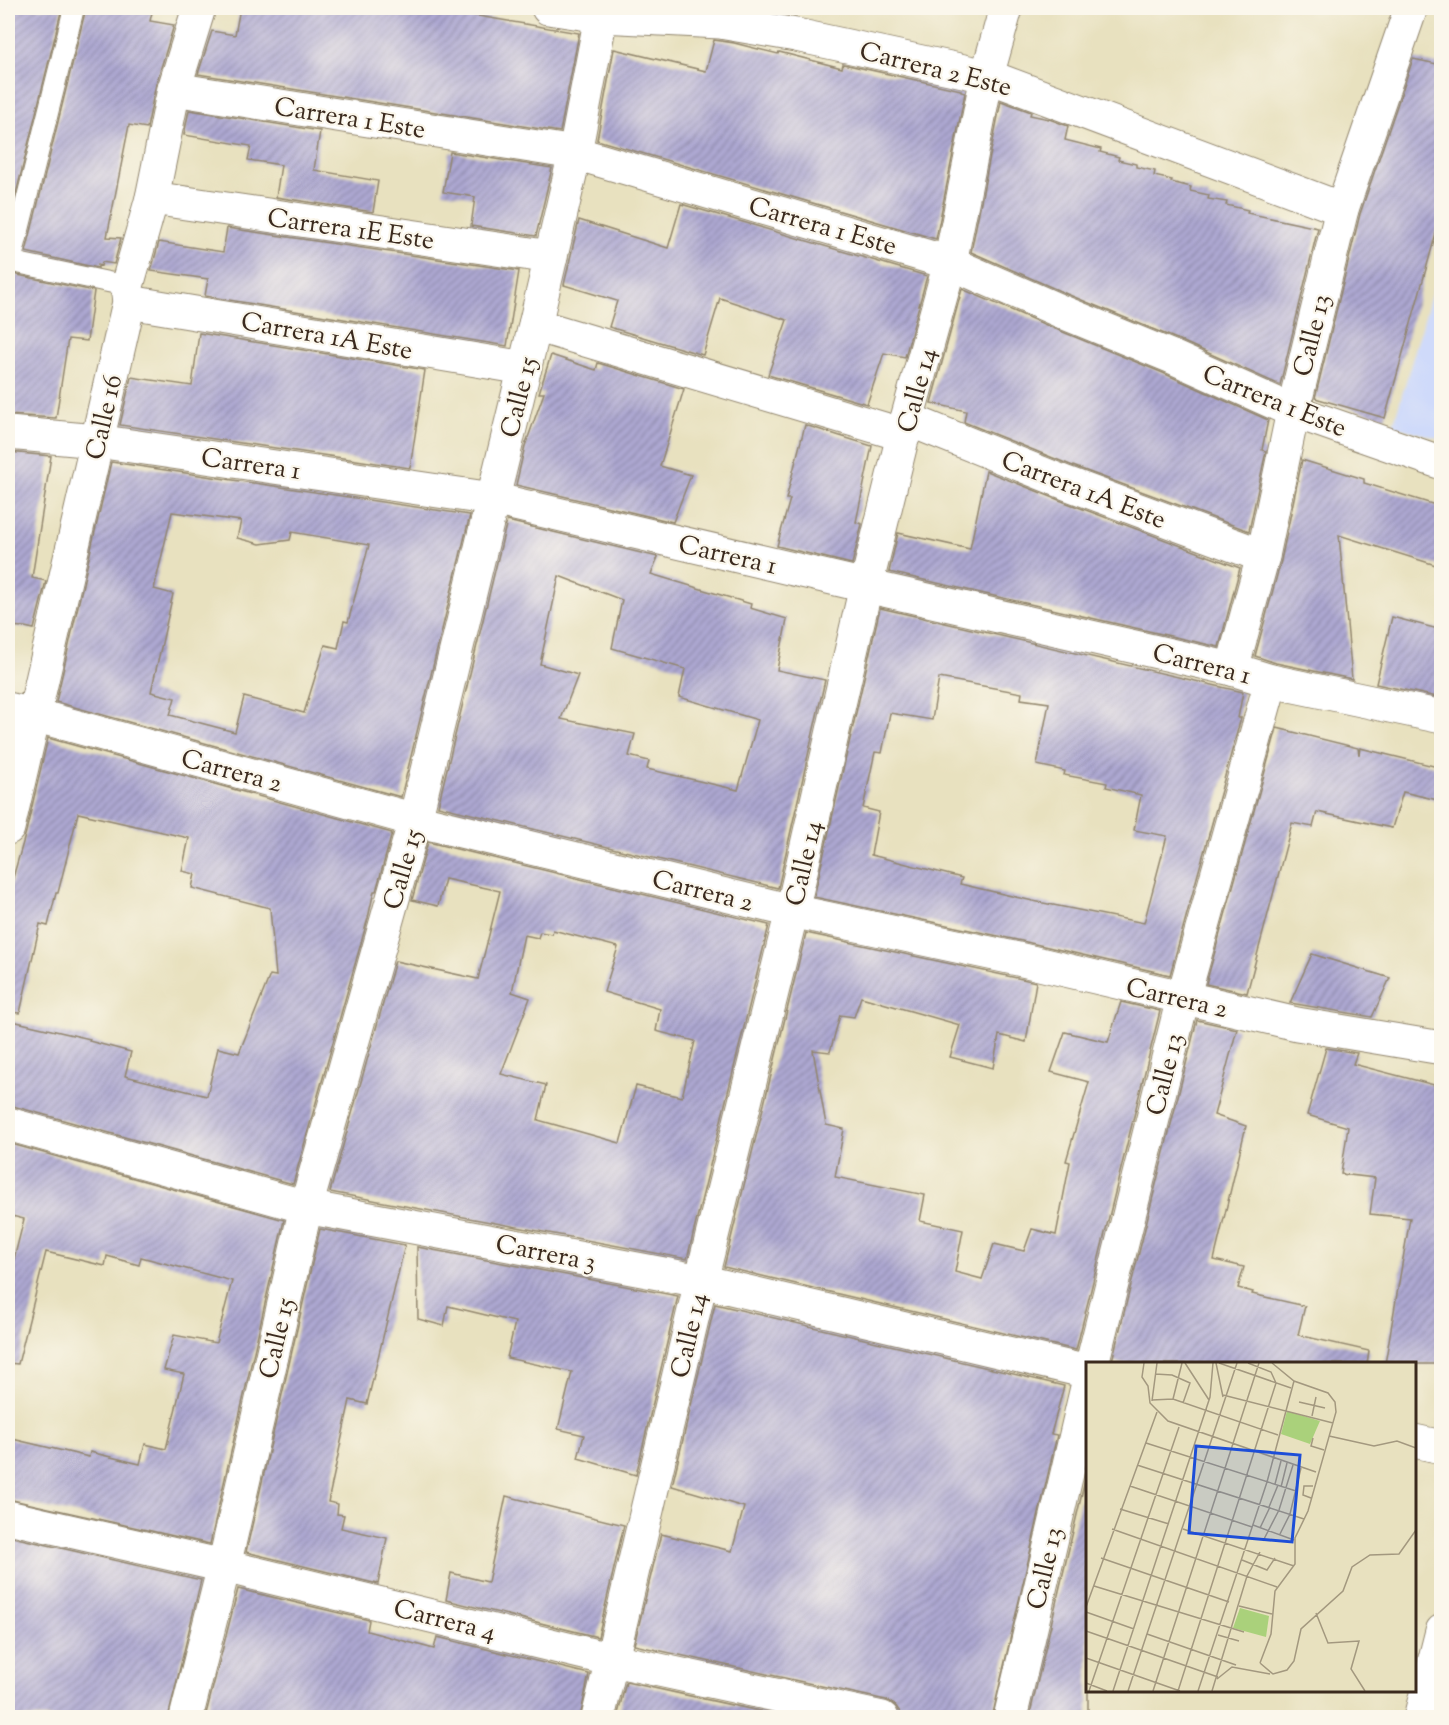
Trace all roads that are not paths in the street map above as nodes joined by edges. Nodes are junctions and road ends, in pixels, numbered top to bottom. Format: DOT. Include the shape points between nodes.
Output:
graph roads {
  1 [pos="74,8"];
  2 [pos="199,8"];
  3 [pos="548,8"];
  4 [pos="1006,8"];
  5 [pos="1411,8"];
  6 [pos="602,16"];
  7 [pos="987,76"];
  8 [pos="174,89"];
  9 [pos="575,153"];
  10 [pos="152,198"];
  11 [pos="1342,209"];
  12 [pos="551,257"];
  13 [pos="9,261"];
  14 [pos="950,263"];
  15 [pos="128,294"];
  16 [pos="535,325"];
  17 [pos="525,368"];
  18 [pos="1293,411"];
  19 [pos="905,427"];
  20 [pos="8,433"];
  21 [pos="97,441"];
  22 [pos="1442,463"];
  23 [pos="493,499"];
  24 [pos="1263,556"];
  25 [pos="866,586"];
  26 [pos="1232,669"];
  27 [pos="1271,681"];
  28 [pos="21,712"];
  29 [pos="1442,717"];
  30 [pos="416,820"];
  31 [pos="8,828"];
  32 [pos="792,911"];
  33 [pos="1183,998"];
  34 [pos="1442,1048"];
  35 [pos="8,1124"];
  36 [pos="306,1207"];
  37 [pos="701,1281"];
  38 [pos="1092,1362"];
  39 [pos="1086,1372"];
  40 [pos="1086,1392"];
  41 [pos="1416,1441"];
  42 [pos="1442,1447"];
  43 [pos="8,1517"];
  44 [pos="224,1566"];
  45 [pos="1442,1631"];
  46 [pos="613,1660"];
  47 [pos="186,1718"];
  48 [pos="598,1718"];
  49 [pos="882,1718"];
  50 [pos="1010,1718"];
  51 [pos="1420,1718"];
  1 -- 13 [label="lane"];
  2 -- 8 [label="street, Calle 16"];
  3 -- 6 [label="street, Carrera 2 Este"];
  4 -- 7 [label="street, Calle 14"];
  5 -- 11 [label="street, Calle 13"];
  6 -- 7 [label="street, Carrera 2 Este" via="720,22"];
  6 -- 9 [label="street, Calle 15"];
  7 -- 11 [label="street, Carrera 2 Este"];
  7 -- 14 [label="street, Calle 14"];
  8 -- 9 [label="street, Carrera 1 Este"];
  8 -- 10 [label="street, Calle 16"];
  9 -- 12 [label="street, Calle 15"];
  9 -- 14 [label="street, Carrera 1 Este"];
  10 -- 12 [label="street, Carrera 1E Este"];
  10 -- 15 [label="street, Calle 16"];
  11 -- 18 [label="street, Calle 13"];
  12 -- 16 [label="street, Calle 15"];
  13 -- 15 [label="lane"];
  14 -- 18 [label="street, Carrera 1 Este"];
  14 -- 19 [label="street, Calle 14"];
  15 -- 17 [label="street, Carrera 1A Este"];
  15 -- 21 [label="street, Calle 16"];
  16 -- 17 [label="street, Calle 15"];
  16 -- 19 [label="street, Carrera 1A Este"];
  17 -- 23 [label="street, Calle 15"];
  18 -- 22 [label="street, Carrera 1 Este"];
  18 -- 24 [label="street, Calle 13"];
  19 -- 24 [label="street, Carrera 1A Este"];
  19 -- 25 [label="street, Calle 14"];
  20 -- 21 [label="street, Carrera 1"];
  21 -- 23 [label="street, Carrera 1"];
  21 -- 28 [label="street, Calle 16"];
  23 -- 25 [label="street, Carrera 1"];
  23 -- 30 [label="street, Calle 15"];
  24 -- 26 [label="street, Calle 13"];
  25 -- 26 [label="street, Carrera 1"];
  25 -- 32 [label="street, Calle 14"];
  26 -- 27 [label="street, Carrera 1"];
  27 -- 29 [label="street, Carrera 1"];
  27 -- 33 [label="street, Calle 13"];
  28 -- 30 [label="street, Carrera 2"];
  28 -- 31 [label="street, Calle 16"];
  30 -- 32 [label="street, Carrera 2"];
  30 -- 36 [label="street, Calle 15"];
  32 -- 33 [label="street, Carrera 2"];
  32 -- 37 [label="street, Calle 14"];
  33 -- 34 [label="street, Carrera 2" via="1297,1024"];
  33 -- 38 [label="street, Calle 13"];
  35 -- 36 [label="street, Carrera 3"];
  36 -- 37 [label="street, Carrera 3"];
  36 -- 44 [label="street, Calle 15"];
  37 -- 39 [label="street, Carrera 3"];
  37 -- 46 [label="street, Calle 14"];
  40 -- 50 [label="street, Calle 13"];
  41 -- 42 [label="street"];
  43 -- 44 [label="street, Carrera 4"];
  44 -- 46 [label="street, Carrera 4"];
  44 -- 47 [label="street, Calle 15"];
  45 -- 51 [label="street"];
  46 -- 48 [label="street, Calle 14"];
  46 -- 49 [label="street, Carrera 4"];
}
